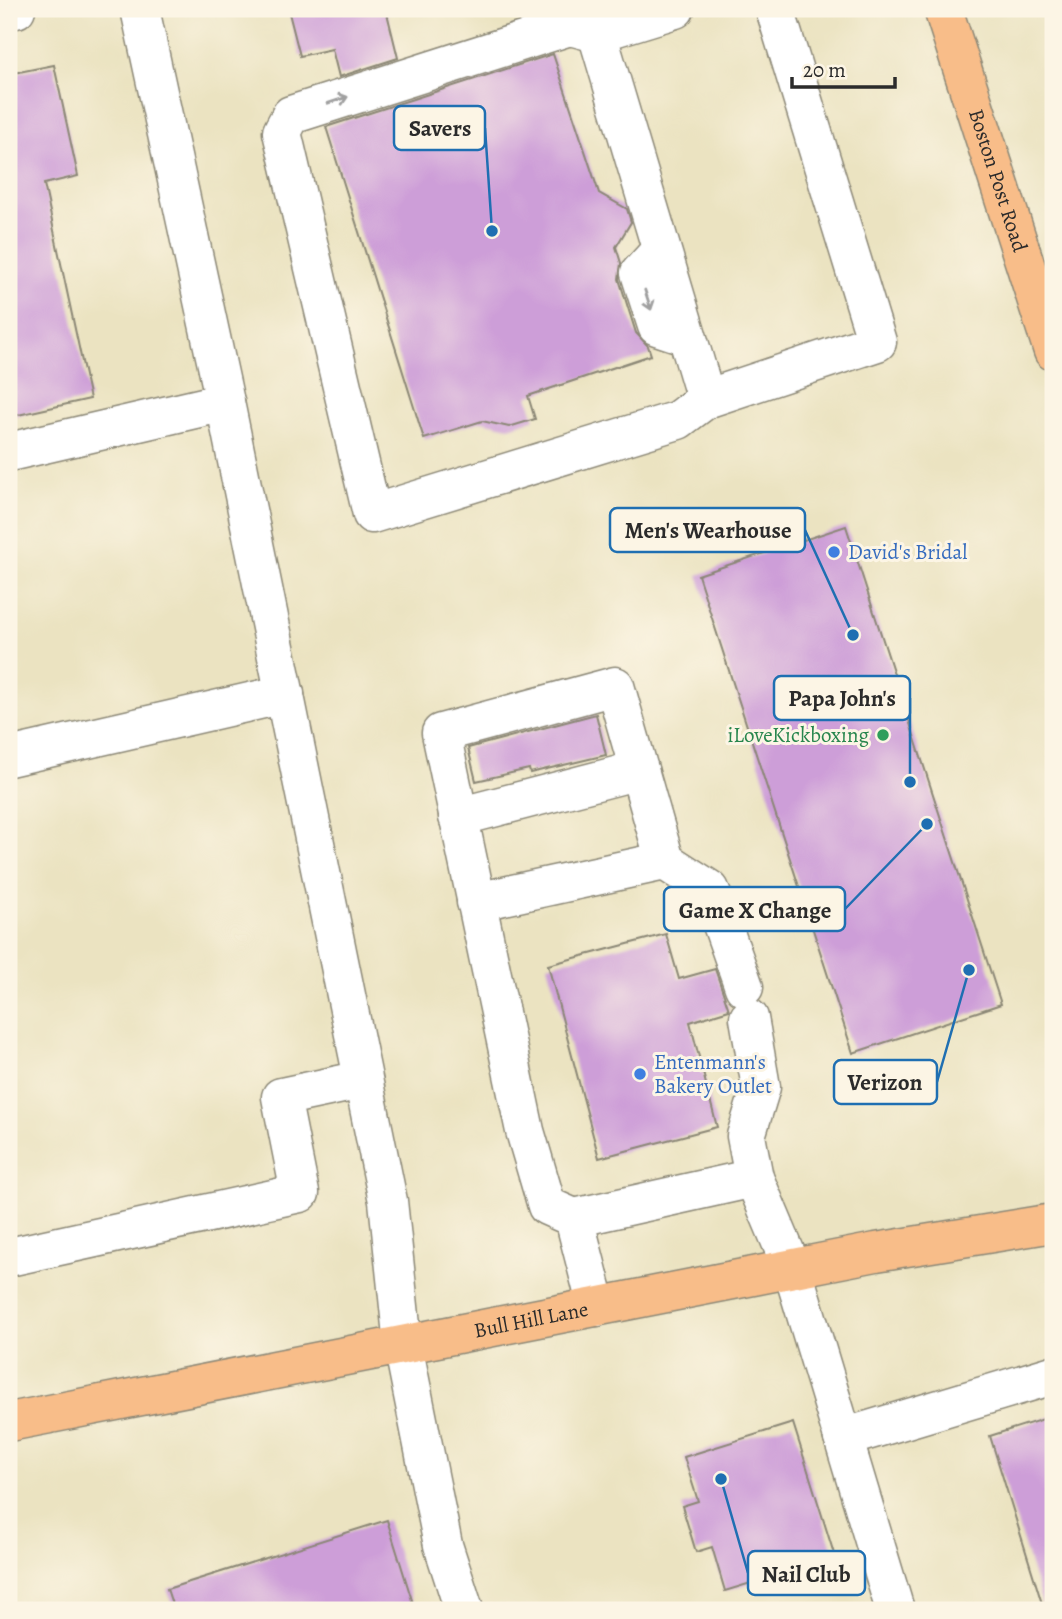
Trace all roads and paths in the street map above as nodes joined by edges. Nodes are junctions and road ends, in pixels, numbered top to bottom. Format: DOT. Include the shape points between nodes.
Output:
graph roads {
  1 [pos="16,9"];
  2 [pos="140,9"];
  3 [pos="675,9"];
  4 [pos="775,9"];
  5 [pos="943,9"];
  6 [pos="9,10"];
  7 [pos="597,33"];
  8 [pos="1044,289"];
  9 [pos="1053,351"];
  10 [pos="706,399"];
  11 [pos="225,402"];
  12 [pos="9,452"];
  13 [pos="285,694"];
  14 [pos="9,757"];
  15 [pos="639,770"];
  16 [pos="458,817"];
  17 [pos="665,861"];
  18 [pos="477,902"];
  19 [pos="362,1080"];
  20 [pos="754,1178"];
  21 [pos="575,1218"];
  22 [pos="1053,1223"];
  23 [pos="9,1257"];
  24 [pos="792,1268"];
  25 [pos="597,1307"];
  26 [pos="403,1345"];
  27 [pos="1053,1375"];
  28 [pos="9,1422"];
  29 [pos="843,1438"];
  30 [pos="464,1610"];
  31 [pos="895,1610"];
  1 -- 6 [label="lane"];
  2 -- 11 [label="lane"];
  3 -- 7 [label="lane"];
  4 -- 10 [label="lane" via="877,342"];
  5 -- 8 [label="main road, Boston Post Road"];
  7 -- 10 [label="lane"];
  10 -- 7 [label="lane, one-way" via="678,420 372,514 282,132 291,115 570,26"];
  8 -- 9 [label="main road, Boston Post Road"];
  11 -- 12 [label="lane"];
  11 -- 13 [label="lane"];
  13 -- 14 [label="lane"];
  13 -- 19 [label="lane"];
  15 -- 16 [label="lane"];
  15 -- 16 [label="lane" via="615,686 440,733"];
  15 -- 17 [label="lane"];
  16 -- 18 [label="lane"];
  17 -- 18 [label="lane"];
  17 -- 20 [label="lane" via="710,890 746,1002 761,1087 746,1136"];
  18 -- 21 [label="lane" via="547,1206"];
  19 -- 23 [label="lane" via="281,1097 300,1193"];
  19 -- 26 [label="lane" via="388,1201"];
  20 -- 21 [label="lane"];
  20 -- 24 [label="lane"];
  21 -- 25 [label="lane"];
  22 -- 24 [label="main road, Bull Hill Lane"];
  24 -- 25 [label="main road, Bull Hill Lane"];
  24 -- 29 [label="lane"];
  25 -- 26 [label="main road, Bull Hill Lane"];
  26 -- 28 [label="main road, Bull Hill Lane"];
  26 -- 30 [label="lane" via="443,1545"];
  27 -- 29 [label="lane"];
  29 -- 31 [label="lane"];
}
